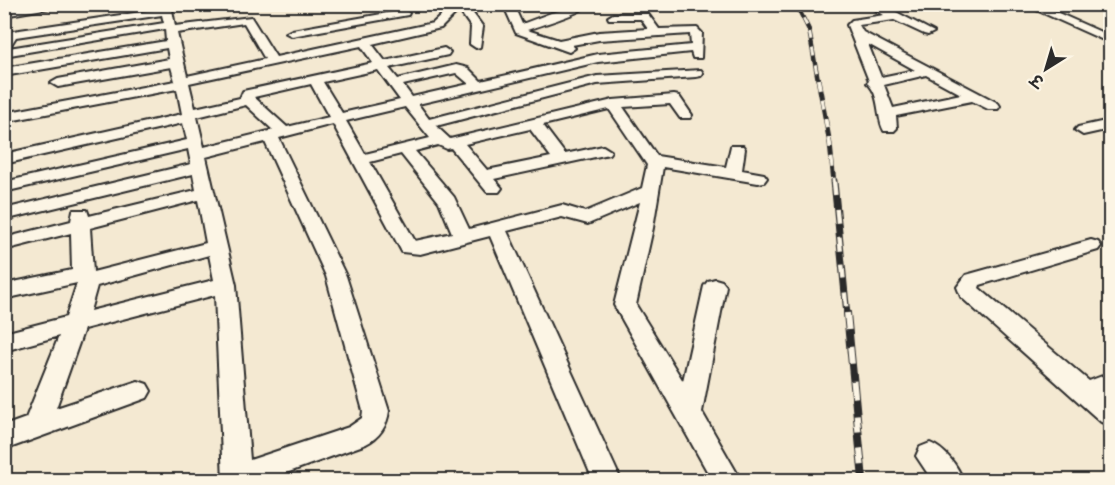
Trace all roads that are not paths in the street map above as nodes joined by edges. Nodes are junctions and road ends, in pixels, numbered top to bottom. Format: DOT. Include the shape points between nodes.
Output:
graph roads {
  1 [pos="508,4"];
  2 [pos="576,4"];
  3 [pos="873,4"];
  4 [pos="1028,4"];
  5 [pos="66,5"];
  6 [pos="461,5"];
  7 [pos="399,9"];
  8 [pos="4,13"];
  9 [pos="613,17"];
  10 [pos="895,17"];
  11 [pos="171,29"];
  12 [pos="519,29"];
  13 [pos="423,30"];
  14 [pos="656,32"];
  15 [pos="928,32"];
  16 [pos="858,34"];
  17 [pos="1110,40"];
  18 [pos="364,42"];
  19 [pos="476,44"];
  20 [pos="559,44"];
  21 [pos="4,46"];
  22 [pos="4,52"];
  23 [pos="444,52"];
  24 [pos="309,53"];
  25 [pos="598,58"];
  26 [pos="273,61"];
  27 [pos="62,62"];
  28 [pos="383,65"];
  29 [pos="927,71"];
  30 [pos="4,72"];
  31 [pos="696,72"];
  32 [pos="315,80"];
  33 [pos="396,82"];
  34 [pos="58,83"];
  35 [pos="182,83"];
  36 [pos="874,83"];
  37 [pos="479,87"];
  38 [pos="974,96"];
  39 [pos="249,100"];
  40 [pos="409,103"];
  41 [pos="614,104"];
  42 [pos="993,106"];
  43 [pos="54,108"];
  44 [pos="685,115"];
  45 [pos="189,116"];
  46 [pos="4,118"];
  47 [pos="337,119"];
  48 [pos="533,123"];
  49 [pos="427,124"];
  50 [pos="1110,125"];
  51 [pos="1083,130"];
  52 [pos="277,134"];
  53 [pos="448,141"];
  54 [pos="72,143"];
  55 [pos="405,149"];
  56 [pos="737,149"];
  57 [pos="603,151"];
  58 [pos="197,155"];
  59 [pos="4,159"];
  60 [pos="561,159"];
  61 [pos="358,160"];
  62 [pos="652,160"];
  63 [pos="75,171"];
  64 [pos="733,174"];
  65 [pos="758,178"];
  66 [pos="4,187"];
  67 [pos="652,190"];
  68 [pos="205,193"];
  69 [pos="80,198"];
  70 [pos="4,215"];
  71 [pos="80,225"];
  72 [pos="496,228"];
  73 [pos="463,237"];
  74 [pos="4,244"];
  75 [pos="1091,246"];
  76 [pos="216,247"];
  77 [pos="85,278"];
  78 [pos="225,285"];
  79 [pos="715,286"];
  80 [pos="4,292"];
  81 [pos="75,323"];
  82 [pos="4,342"];
  83 [pos="1110,383"];
  84 [pos="138,391"];
  85 [pos="1086,393"];
  86 [pos="1110,414"];
  87 [pos="688,415"];
  88 [pos="36,426"];
  89 [pos="4,438"];
  90 [pos="930,456"];
  91 [pos="237,479"];
  92 [pos="607,480"];
  93 [pos="727,480"];
  94 [pos="949,480"];
  1 -- 12 [label="street"];
  2 -- 12 [label="street" via="577,10"];
  3 -- 10 [label="street"];
  4 -- 17 [label="street"];
  5 -- 8 [label="street"];
  6 -- 13 [label="street" via="444,17 440,25"];
  6 -- 19 [label="street" via="477,27"];
  7 -- 13 [label="street"];
  7 -- 24 [label="street" via="289,29"];
  9 -- 14 [label="street" via="644,16"];
  10 -- 15 [label="street"];
  10 -- 16 [label="street" via="856,22 853,25"];
  11 -- 21 [label="street" via="13,34"];
  11 -- 22 [label="street"];
  11 -- 26 [label="street" via="222,17 247,19"];
  11 -- 27 [label="street"];
  11 -- 34 [label="street"];
  11 -- 35 [label="street"];
  12 -- 20 [label="street"];
  13 -- 18 [label="street"];
  14 -- 20 [label="street" via="599,36"];
  14 -- 25 [label="street" via="695,31 697,52"];
  16 -- 29 [label="street"];
  16 -- 36 [label="street"];
  18 -- 24 [label="street"];
  18 -- 28 [label="street"];
  20 -- 25 [label="street"];
  23 -- 28 [label="street"];
  24 -- 26 [label="street"];
  25 -- 37 [label="street"];
  26 -- 35 [label="street"];
  27 -- 30 [label="street"];
  27 -- 34 [label="street"];
  28 -- 32 [label="street"];
  28 -- 33 [label="street"];
  29 -- 36 [label="street"];
  29 -- 38 [label="street"];
  31 -- 49 [label="street" via="597,81"];
  32 -- 39 [label="street" via="253,92 246,96"];
  32 -- 47 [label="street"];
  33 -- 37 [label="street" via="456,69"];
  33 -- 40 [label="street"];
  34 -- 43 [label="street"];
  35 -- 43 [label="street"];
  35 -- 45 [label="street"];
  36 -- 38 [label="street" via="889,121"];
  37 -- 40 [label="street"];
  38 -- 42 [label="street"];
  39 -- 45 [label="street"];
  39 -- 52 [label="street"];
  40 -- 47 [label="street"];
  40 -- 49 [label="street"];
  41 -- 44 [label="street" via="674,99"];
  41 -- 48 [label="street"];
  41 -- 62 [label="street"];
  43 -- 46 [label="street"];
  45 -- 54 [label="street"];
  45 -- 58 [label="street"];
  47 -- 52 [label="street"];
  47 -- 61 [label="street"];
  48 -- 53 [label="street"];
  48 -- 60 [label="street"];
  49 -- 53 [label="street"];
  50 -- 51 [label="street"];
  52 -- 58 [label="street"];
  52 -- 91 [label="street" via="336,276 376,411 375,422 357,436"];
  53 -- 55 [label="street"];
  53 -- 60 [label="street" via="488,182"];
  54 -- 59 [label="street"];
  54 -- 63 [label="street"];
  55 -- 61 [label="street"];
  55 -- 73 [label="street" via="448,201"];
  56 -- 64 [label="street"];
  57 -- 60 [label="street"];
  58 -- 63 [label="street"];
  58 -- 68 [label="street"];
  58 -- 69 [label="street"];
  61 -- 73 [label="street" via="409,247"];
  62 -- 64 [label="street"];
  62 -- 67 [label="street" via="656,173"];
  63 -- 66 [label="street"];
  63 -- 69 [label="street"];
  64 -- 65 [label="street"];
  67 -- 72 [label="street" via="588,218 567,211"];
  67 -- 87 [label="street" via="625,305"];
  68 -- 71 [label="street"];
  68 -- 76 [label="street"];
  69 -- 70 [label="street"];
  69 -- 71 [label="street"];
  71 -- 74 [label="street"];
  71 -- 77 [label="street"];
  72 -- 73 [label="street"];
  72 -- 92 [label="street"];
  75 -- 85 [label="street" via="973,280 968,287 969,292"];
  76 -- 77 [label="street"];
  76 -- 78 [label="street"];
  77 -- 80 [label="street"];
  77 -- 81 [label="street"];
  78 -- 81 [label="street"];
  78 -- 91 [label="street"];
  79 -- 87 [label="street"];
  81 -- 82 [label="street"];
  81 -- 88 [label="street"];
  83 -- 85 [label="street"];
  84 -- 88 [label="street"];
  85 -- 86 [label="street"];
  87 -- 93 [label="street"];
  88 -- 89 [label="street"];
  90 -- 94 [label="street"];
}
